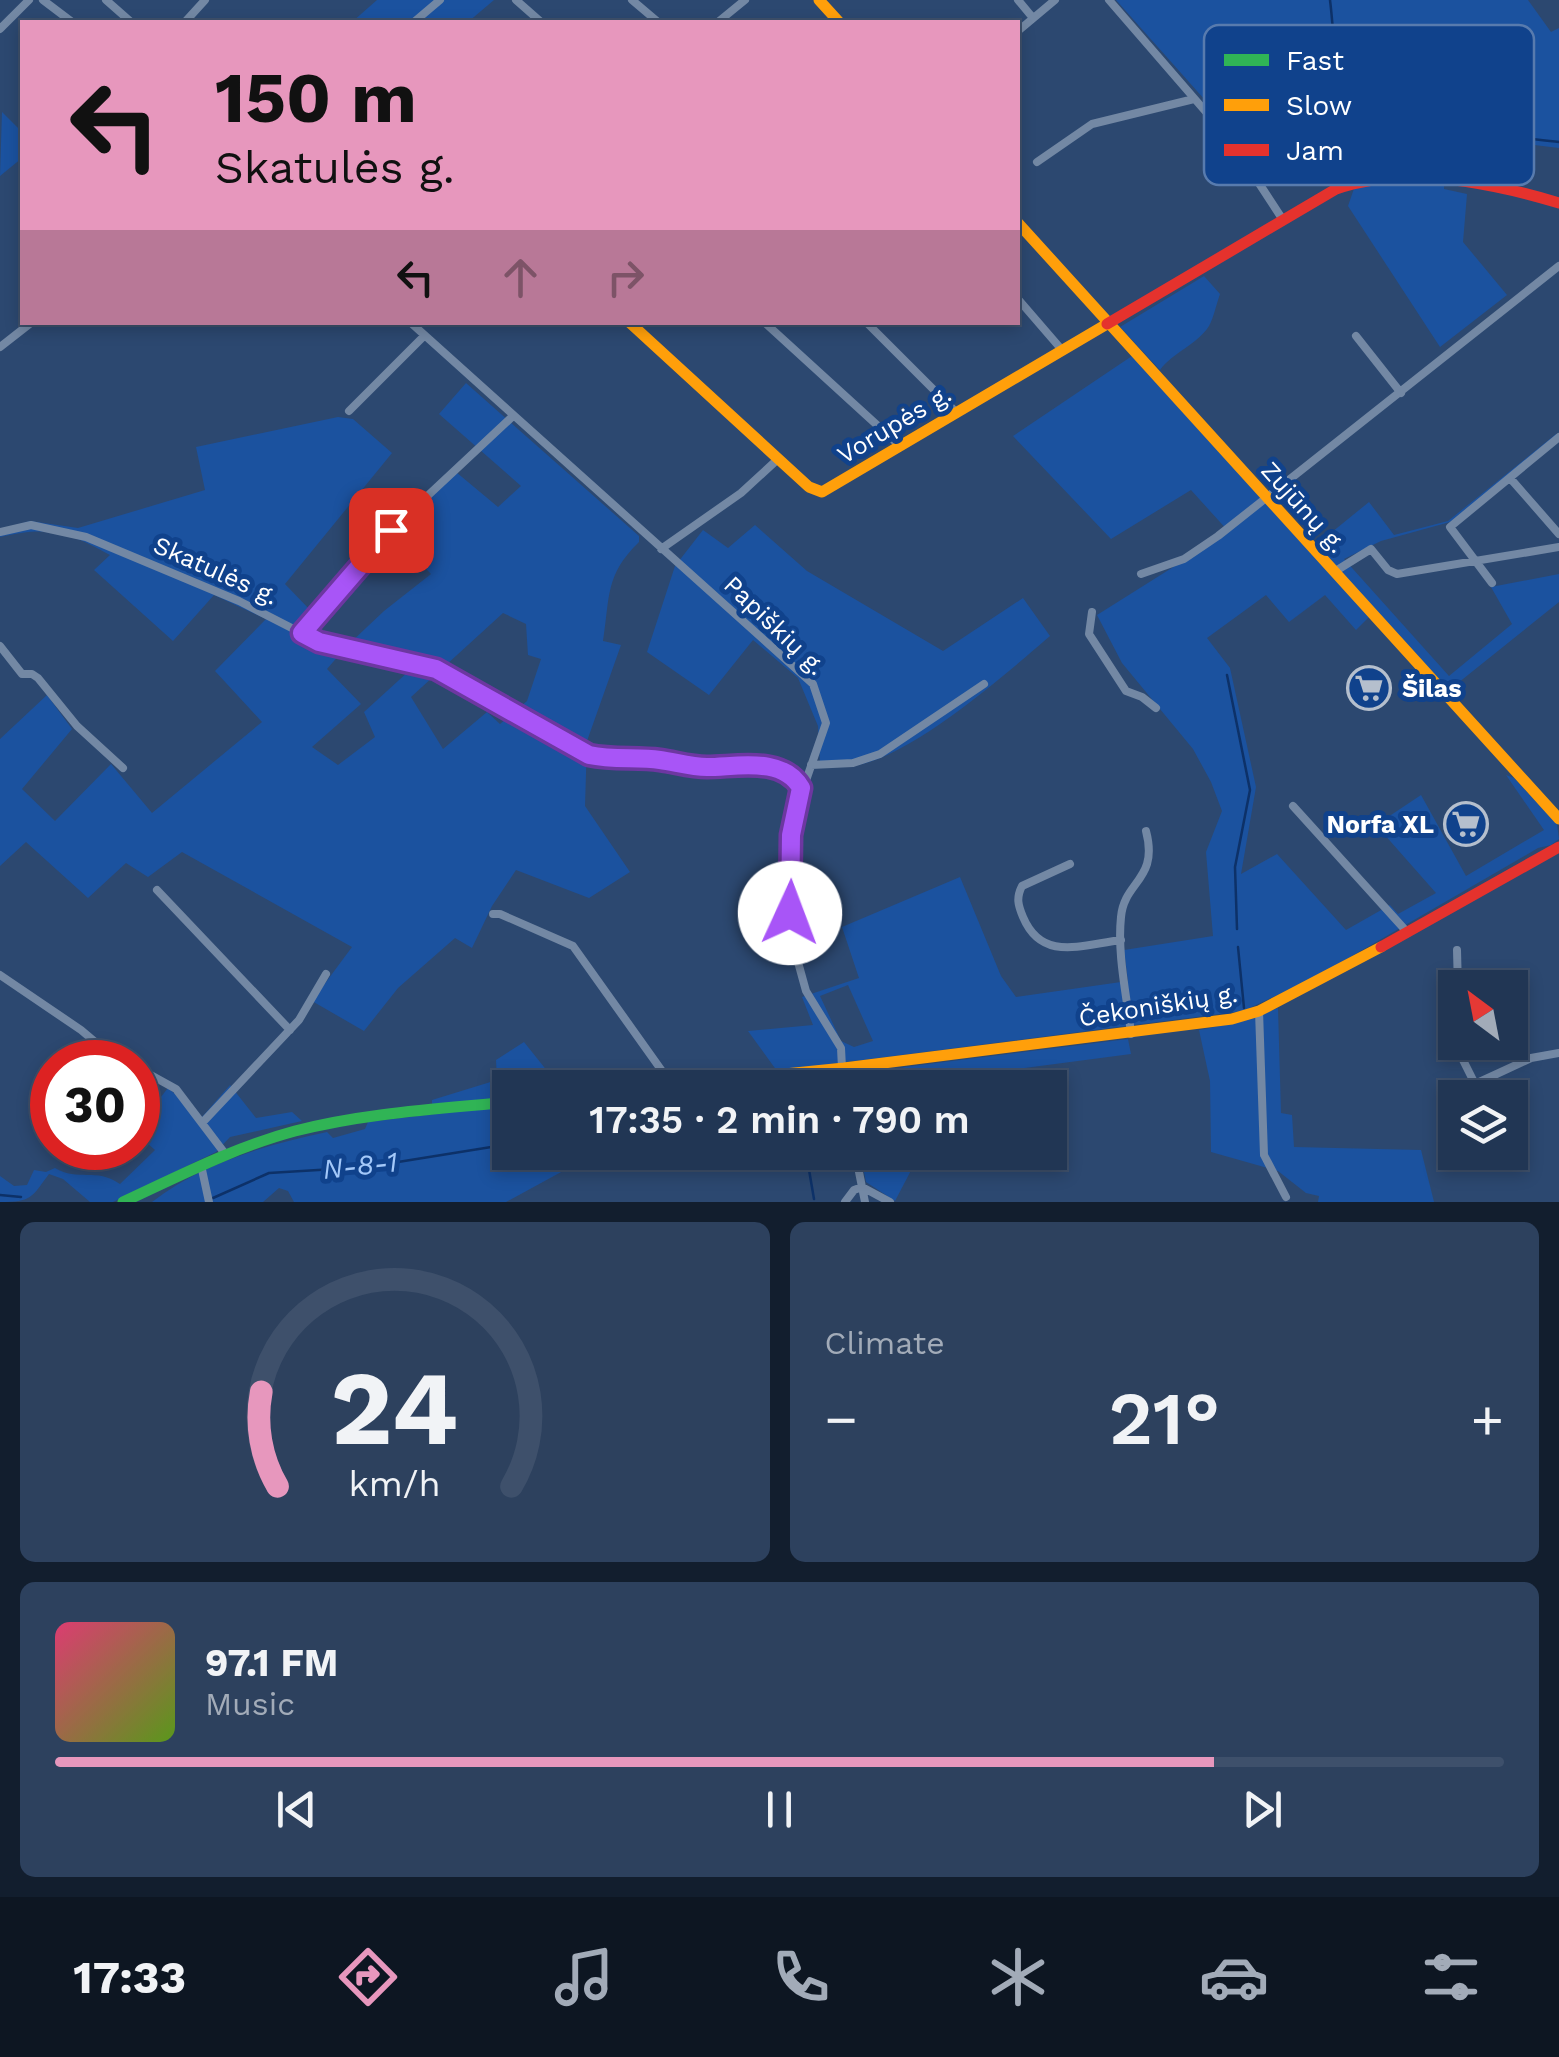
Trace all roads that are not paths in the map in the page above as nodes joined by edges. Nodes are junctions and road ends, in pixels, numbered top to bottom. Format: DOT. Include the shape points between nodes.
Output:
graph roads {
  1 [pos="29,0"];
  2 [pos="43,0"];
  3 [pos="106,0"];
  4 [pos="205,0"];
  5 [pos="440,0"];
  6 [pos="516,0"];
  7 [pos="632,0"];
  8 [pos="745,0"];
  9 [pos="819,0"];
  10 [pos="1018,0"];
  11 [pos="1055,0"];
  12 [pos="1109,0"];
  13 [pos="1033,18"];
  14 [pos="69,20"];
  15 [pos="129,20"];
  16 [pos="187,20"];
  17 [pos="416,20"];
  18 [pos="538,20"];
  19 [pos="656,20"];
  20 [pos="720,20"];
  21 [pos="837,20"];
  22 [pos="0,29"];
  23 [pos="1020,29"];
  24 [pos="1194,99"];
  25 [pos="1204,111"];
  26 [pos="1037,162"];
  27 [pos="1261,185"];
  28 [pos="1348,185"];
  29 [pos="1465,185"];
  30 [pos="1559,203"];
  31 [pos="1283,220"];
  32 [pos="1020,225"];
  33 [pos="1559,266"];
  34 [pos="1020,301"];
  35 [pos="1108,324"];
  36 [pos="28,325"];
  37 [pos="413,325"];
  38 [pos="632,325"];
  39 [pos="767,325"];
  40 [pos="869,325"];
  41 [pos="424,336"];
  42 [pos="1356,336"];
  43 [pos="0,346"];
  44 [pos="1062,350"];
  45 [pos="1401,393"];
  46 [pos="350,411"];
  47 [pos="956,412"];
  48 [pos="513,416"];
  49 [pos="1559,437"];
  50 [pos="900,446"];
  51 [pos="778,459"];
  52 [pos="1510,478"];
  53 [pos="1266,500"];
  54 [pos="0,532"];
  55 [pos="1559,534"];
  56 [pos="1559,546"];
  57 [pos="661,549"];
  58 [pos="1476,562"];
  59 [pos="1333,573"];
  60 [pos="1141,574"];
  61 [pos="1492,583"];
  62 [pos="1092,612"];
  63 [pos="302,633"];
  64 [pos="0,646"];
  65 [pos="984,684"];
  66 [pos="1156,708"];
  67 [pos="812,765"];
  68 [pos="122,768"];
  69 [pos="801,788"];
  70 [pos="1293,806"];
  71 [pos="1559,820"];
  72 [pos="1146,831"];
  73 [pos="1559,847"];
  74 [pos="1070,864"];
  75 [pos="157,890"];
  76 [pos="492,914"];
  77 [pos="1408,933"];
  78 [pos="1120,940"];
  79 [pos="1457,950"];
  80 [pos="1458,970"];
  81 [pos="326,974"];
  82 [pos="0,975"];
  83 [pos="1258,1011"];
  84 [pos="290,1030"];
  85 [pos="1132,1034"];
  86 [pos="93,1040"];
  87 [pos="1559,1054"];
  88 [pos="1463,1060"];
  89 [pos="1528,1060"];
  90 [pos="1528,1060"];
  91 [pos="844,1068"];
  92 [pos="661,1070"];
  93 [pos="824,1070"];
  94 [pos="160,1080"];
  95 [pos="492,1104"];
  96 [pos="202,1123"];
  97 [pos="226,1154"];
  98 [pos="201,1165"];
  99 [pos="859,1170"];
  100 [pos="862,1187"];
  101 [pos="1286,1197"];
  102 [pos="123,1202"];
  103 [pos="209,1202"];
  104 [pos="845,1202"];
  105 [pos="865,1202"];
  106 [pos="890,1202"];
  1 -- 22 [label="street"];
  2 -- 14 [label="street"];
  3 -- 15 [label="street"];
  4 -- 16 [label="street"];
  5 -- 17 [label="street"];
  6 -- 18 [label="street"];
  7 -- 19 [label="street"];
  8 -- 20 [label="street"];
  9 -- 21 [label="main road"];
  10 -- 13 [label="street"];
  11 -- 13 [label="street"];
  12 -- 24 [label="street"];
  13 -- 23 [label="street"];
  24 -- 25 [label="street"];
  24 -- 26 [label="street" via="1092,124"];
  27 -- 31 [label="street"];
  28 -- 31 [label="main road, Vorupės g."];
  29 -- 30 [label="main road, Vorupės g."];
  31 -- 35 [label="main road, Vorupės g."];
  32 -- 35 [label="main road, Zujūnų g."];
  33 -- 45 [label="street"];
  34 -- 44 [label="street"];
  35 -- 44 [label="main road, Vorupės g."];
  35 -- 53 [label="main road, Zujūnų g."];
  36 -- 43 [label="street"];
  37 -- 41 [label="street, Papiškių g."];
  38 -- 51 [label="main road, Vorupės g."];
  39 -- 50 [label="street"];
  40 -- 47 [label="street"];
  41 -- 46 [label="street"];
  41 -- 48 [label="street, Papiškių g."];
  42 -- 45 [label="street"];
  44 -- 47 [label="main road, Vorupės g."];
  45 -- 53 [label="street"];
  47 -- 50 [label="main road, Vorupės g."];
  48 -- 57 [label="street, Papiškių g."];
  48 -- 63 [label="street" via="391,530"];
  49 -- 52 [label="street"];
  50 -- 51 [label="main road, Vorupės g." via="822,492"];
  51 -- 57 [label="street"];
  52 -- 55 [label="street"];
  52 -- 58 [label="street" via="1450,527"];
  53 -- 59 [label="main road, Zujūnų g."];
  53 -- 60 [label="street" via="1184,559"];
  54 -- 63 [label="street, Skatulės g." via="31,525 86,536"];
  56 -- 58 [label="street"];
  57 -- 67 [label="street, Papiškių g." via="813,684 826,722"];
  58 -- 59 [label="street" via="1398,574 1371,549"];
  58 -- 61 [label="street"];
  59 -- 71 [label="main road, Zujūnų g."];
  62 -- 66 [label="street" via="1089,634 1121,685"];
  63 -- 69 [label="street, Skatulės g." via="436,669 589,755 760,766 787,773"];
  64 -- 68 [label="street"];
  65 -- 67 [label="street" via="880,754"];
  67 -- 69 [label="street, Papiškių g."];
  69 -- 91 [label="street, Papiškių g." via="791,835 793,944 806,992 837,1037"];
  70 -- 77 [label="street"];
  72 -- 78 [label="street" via="1148,865 1121,912"];
  73 -- 77 [label="main road, Čekoniškių g."];
  74 -- 78 [label="street" via="1019,891 1034,937 1053,948"];
  75 -- 84 [label="street"];
  76 -- 92 [label="street" via="572,946"];
  77 -- 83 [label="main road, Čekoniškių g."];
  78 -- 85 [label="street"];
  79 -- 80 [label="street"];
  81 -- 84 [label="street"];
  82 -- 86 [label="street"];
  83 -- 85 [label="main road, Čekoniškių g."];
  83 -- 101 [label="street" via="1264,1155"];
  84 -- 96 [label="street"];
  85 -- 91 [label="main road, Čekoniškių g."];
  87 -- 89 [label="street"];
  88 -- 90 [label="street" via="1475,1084"];
  91 -- 93 [label="main road, Čekoniškių g."];
  94 -- 96 [label="street" via="176,1089"];
  95 -- 97 [label="main road" via="329,1124"];
  96 -- 97 [label="street"];
  97 -- 98 [label="main road"];
  98 -- 102 [label="main road"];
  98 -- 103 [label="street"];
  99 -- 100 [label="street"];
  100 -- 104 [label="street"];
  100 -- 105 [label="street"];
  100 -- 106 [label="street"];
}
